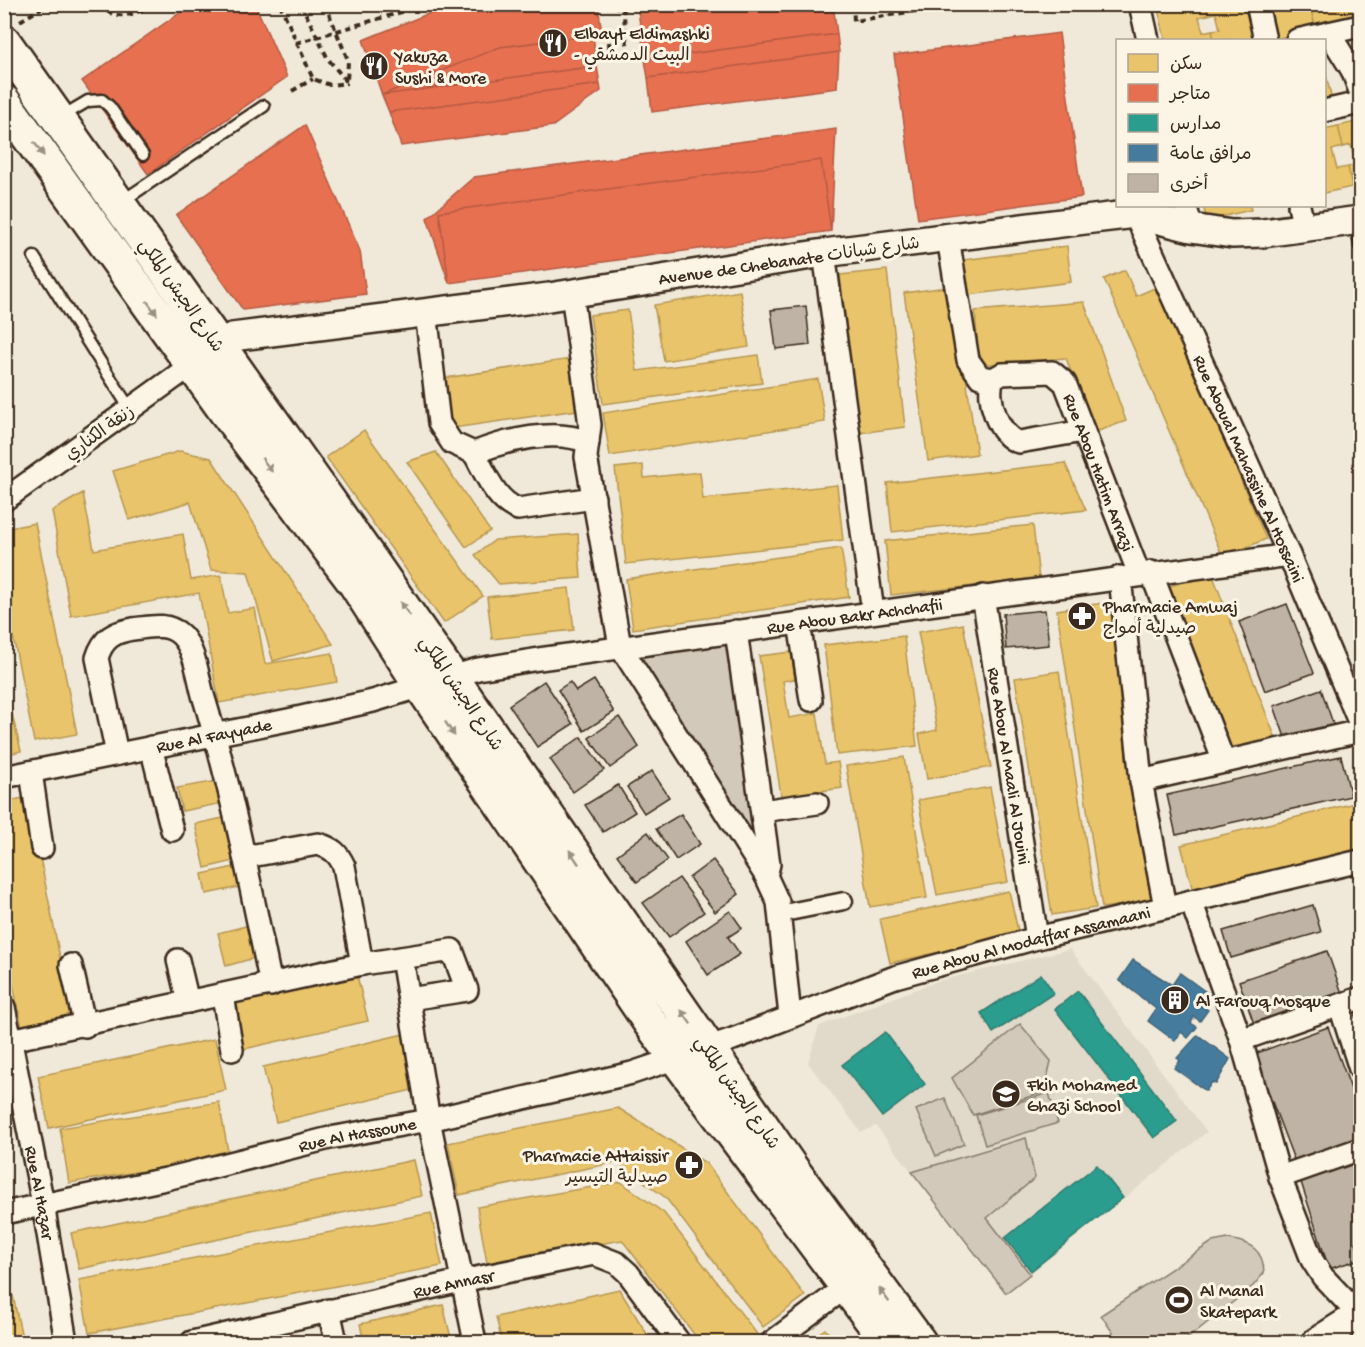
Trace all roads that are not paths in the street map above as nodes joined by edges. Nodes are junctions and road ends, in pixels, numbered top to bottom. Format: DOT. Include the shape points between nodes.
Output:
graph roads {
  1 [pos="1140,4"];
  2 [pos="1257,4"];
  3 [pos="1360,26"];
  4 [pos="10,33"];
  5 [pos="1329,33"];
  6 [pos="1148,39"];
  7 [pos="1265,39"];
  8 [pos="1302,39"];
  9 [pos="1360,91"];
  10 [pos="4,102"];
  11 [pos="1360,103"];
  12 [pos="264,106"];
  13 [pos="1326,111"];
  14 [pos="58,119"];
  15 [pos="143,155"];
  16 [pos="119,204"];
  17 [pos="1135,214"];
  18 [pos="1189,217"];
  19 [pos="1301,217"];
  20 [pos="1359,229"];
  21 [pos="948,238"];
  22 [pos="824,253"];
  23 [pos="34,257"];
  24 [pos="573,293"];
  25 [pos="426,312"];
  26 [pos="206,355"];
  27 [pos="993,379"];
  28 [pos="130,409"];
  29 [pos="1083,431"];
  30 [pos="588,442"];
  31 [pos="474,453"];
  32 [pos="594,498"];
  33 [pos="4,500"];
  34 [pos="1289,555"];
  35 [pos="1137,575"];
  36 [pos="983,596"];
  37 [pos="873,612"];
  38 [pos="799,623"];
  39 [pos="736,631"];
  40 [pos="620,646"];
  41 [pos="437,682"];
  42 [pos="811,700"];
  43 [pos="1360,724"];
  44 [pos="1360,730"];
  45 [pos="215,735"];
  46 [pos="151,747"];
  47 [pos="117,754"];
  48 [pos="1224,762"];
  49 [pos="31,772"];
  50 [pos="4,777"];
  51 [pos="1142,781"];
  52 [pos="817,803"];
  53 [pos="762,811"];
  54 [pos="172,830"];
  55 [pos="42,848"];
  56 [pos="244,857"];
  57 [pos="1360,861"];
  58 [pos="766,876"];
  59 [pos="844,901"];
  60 [pos="1191,901"];
  61 [pos="1165,907"];
  62 [pos="779,914"];
  63 [pos="1037,938"];
  64 [pos="402,958"];
  65 [pos="178,960"];
  66 [pos="362,964"];
  67 [pos="71,965"];
  68 [pos="271,985"];
  69 [pos="223,994"];
  70 [pos="1360,998"];
  71 [pos="409,999"];
  72 [pos="188,1002"];
  73 [pos="1340,1006"];
  74 [pos="4,1007"];
  75 [pos="790,1016"];
  76 [pos="85,1026"];
  77 [pos="10,1040"];
  78 [pos="1241,1040"];
  79 [pos="706,1046"];
  80 [pos="232,1050"];
  81 [pos="676,1058"];
  82 [pos="1360,1069"];
  83 [pos="429,1120"];
  84 [pos="1360,1149"];
  85 [pos="1280,1177"];
  86 [pos="43,1204"];
  87 [pos="4,1213"];
  88 [pos="461,1281"];
  89 [pos="846,1287"];
  90 [pos="328,1310"];
  91 [pos="1360,1319"];
  92 [pos="66,1342"];
  93 [pos="192,1342"];
  94 [pos="336,1342"];
  95 [pos="475,1342"];
  96 [pos="679,1342"];
  97 [pos="772,1342"];
  98 [pos="888,1342"];
  99 [pos="919,1342"];
  100 [pos="1316,1342"];
  101 [pos="1348,1342"];
  1 -- 6 [label="street"];
  2 -- 7 [label="street"];
  3 -- 5 [label="street"];
  4 -- 14 [label="main road, شارع الجيش الملكي"];
  5 -- 8 [label="street"];
  5 -- 9 [label="street"];
  10 -- 26 [label="main road, شارع الجيش الملكي, one-way"];
  11 -- 13 [label="street"];
  12 -- 16 [label="lane"];
  14 -- 15 [label="lane" via="88,101 102,100"];
  14 -- 16 [label="main road, شارع الجيش الملكي"];
  16 -- 26 [label="main road, شارع الجيش الملكي"];
  17 -- 18 [label="street, Avenue de Chebanate شارع شبانات"];
  17 -- 21 [label="street, Avenue de Chebanate شارع شبانات"];
  17 -- 34 [label="street, Rue Aboual Mahassine Al Hossaini"];
  18 -- 19 [label="street, Avenue de Chebanate شارع شبانات" via="1232,234 1263,233"];
  19 -- 20 [label="street, Avenue de Chebanate شارع شبانات"];
  21 -- 22 [label="street, Avenue de Chebanate شارع شبانات"];
  21 -- 27 [label="street" via="968,360 980,376"];
  22 -- 24 [label="street, Avenue de Chebanate شارع شبانات"];
  22 -- 37 [label="street"];
  23 -- 28 [label="lane"];
  24 -- 25 [label="street, Avenue de Chebanate شارع شبانات"];
  24 -- 30 [label="street" via="590,425"];
  25 -- 26 [label="street, Avenue de Chebanate شارع شبانات" via="231,337"];
  25 -- 31 [label="street" via="440,423 452,443"];
  26 -- 28 [label="street, زنقة الكناري"];
  26 -- 41 [label="main road, شارع الجيش الملكي" via="355,583"];
  27 -- 29 [label="street, Rue Abou Hatim Arrazi" via="1002,374 1043,372 1059,376 1072,398"];
  27 -- 29 [label="street, Rue Abou Hatim Arrazi" via="991,391 997,419 1006,436 1019,442"];
  28 -- 33 [label="street, زنقة الكناري"];
  29 -- 35 [label="street, Rue Abou Hatim Arrazi"];
  30 -- 31 [label="street" via="565,435 512,442"];
  30 -- 32 [label="street" via="586,457"];
  31 -- 32 [label="street" via="503,501 511,507"];
  32 -- 40 [label="street"];
  34 -- 35 [label="street, Rue Abou Bakr Achchafii"];
  34 -- 43 [label="street, Rue Aboual Mahassine Al Hossaini"];
  35 -- 36 [label="street, Rue Abou Bakr Achchafii"];
  35 -- 48 [label="street"];
  35 -- 51 [label="street"];
  36 -- 37 [label="street, Rue Abou Bakr Achchafii"];
  36 -- 63 [label="street, Rue Abou Al Maali Al Jouini"];
  37 -- 38 [label="street, Rue Abou Bakr Achchafii"];
  38 -- 39 [label="street, Rue Abou Bakr Achchafii"];
  38 -- 42 [label="street"];
  39 -- 40 [label="street, Rue Abou Bakr Achchafii"];
  39 -- 53 [label="street"];
  40 -- 41 [label="street, Rue Abou Bakr Achchafii" via="478,669"];
  40 -- 58 [label="street"];
  41 -- 45 [label="street, Rue Al Fayyade" via="374,701"];
  79 -- 41 [label="main road, شارع الجيش الملكي, one-way"];
  41 -- 81 [label="main road, شارع الجيش الملكي, one-way"];
  44 -- 48 [label="street"];
  45 -- 46 [label="street, Rue Al Fayyade"];
  45 -- 47 [label="street" via="186,642 169,628 131,630 109,637 97,658"];
  45 -- 56 [label="street"];
  46 -- 47 [label="street, Rue Al Fayyade"];
  46 -- 54 [label="street"];
  47 -- 49 [label="street, Rue Al Fayyade"];
  48 -- 51 [label="street"];
  49 -- 50 [label="street, Rue Al Fayyade"];
  49 -- 55 [label="street"];
  51 -- 61 [label="street"];
  52 -- 53 [label="street"];
  53 -- 58 [label="street" via="769,864"];
  56 -- 66 [label="street" via="318,844 339,854"];
  56 -- 68 [label="street"];
  57 -- 60 [label="street, Rue Abou Al Modaffar Assamaani"];
  58 -- 62 [label="street" via="775,893"];
  59 -- 62 [label="street"];
  60 -- 61 [label="street, Rue Abou Al Modaffar Assamaani"];
  60 -- 78 [label="street"];
  61 -- 63 [label="street, Rue Abou Al Modaffar Assamaani"];
  62 -- 75 [label="street"];
  63 -- 75 [label="street, Rue Abou Al Modaffar Assamaani" via="895,976"];
  64 -- 66 [label="street"];
  64 -- 71 [label="street"];
  64 -- 71 [label="street" via="452,950 467,990"];
  65 -- 72 [label="street"];
  66 -- 68 [label="street"];
  67 -- 76 [label="street"];
  68 -- 69 [label="street"];
  69 -- 72 [label="street"];
  69 -- 80 [label="street"];
  70 -- 73 [label="street"];
  71 -- 83 [label="street"];
  72 -- 76 [label="street"];
  73 -- 78 [label="street"];
  73 -- 82 [label="street"];
  74 -- 77 [label="street, Rue Al Hazar"];
  75 -- 79 [label="street, Rue Abou Al Modaffar Assamaani"];
  76 -- 77 [label="street"];
  77 -- 86 [label="street, Rue Al Hazar"];
  78 -- 85 [label="street"];
  79 -- 81 [label="street, Rue Al Hassoune"];
  99 -- 79 [label="main road, شارع الجيش الملكي, one-way"];
  81 -- 83 [label="street, Rue Al Hassoune"];
  81 -- 89 [label="main road, شارع الجيش الملكي"];
  83 -- 86 [label="street, Rue Al Hassoune" via="330,1138"];
  83 -- 88 [label="street"];
  84 -- 85 [label="street"];
  85 -- 91 [label="street" via="1312,1260"];
  86 -- 87 [label="street, Rue Al Hassoune"];
  86 -- 92 [label="street, Rue Al Hazar"];
  88 -- 90 [label="street, Rue Annasr"];
  88 -- 95 [label="street"];
  88 -- 96 [label="street, Rue Annasr" via="594,1254 607,1257 628,1273"];
  89 -- 97 [label="street"];
  89 -- 98 [label="main road, شارع الجيش الملكي"];
  90 -- 93 [label="street, Rue Annasr"];
  90 -- 94 [label="street"];
  91 -- 100 [label="street"];
  91 -- 101 [label="street"];
}
